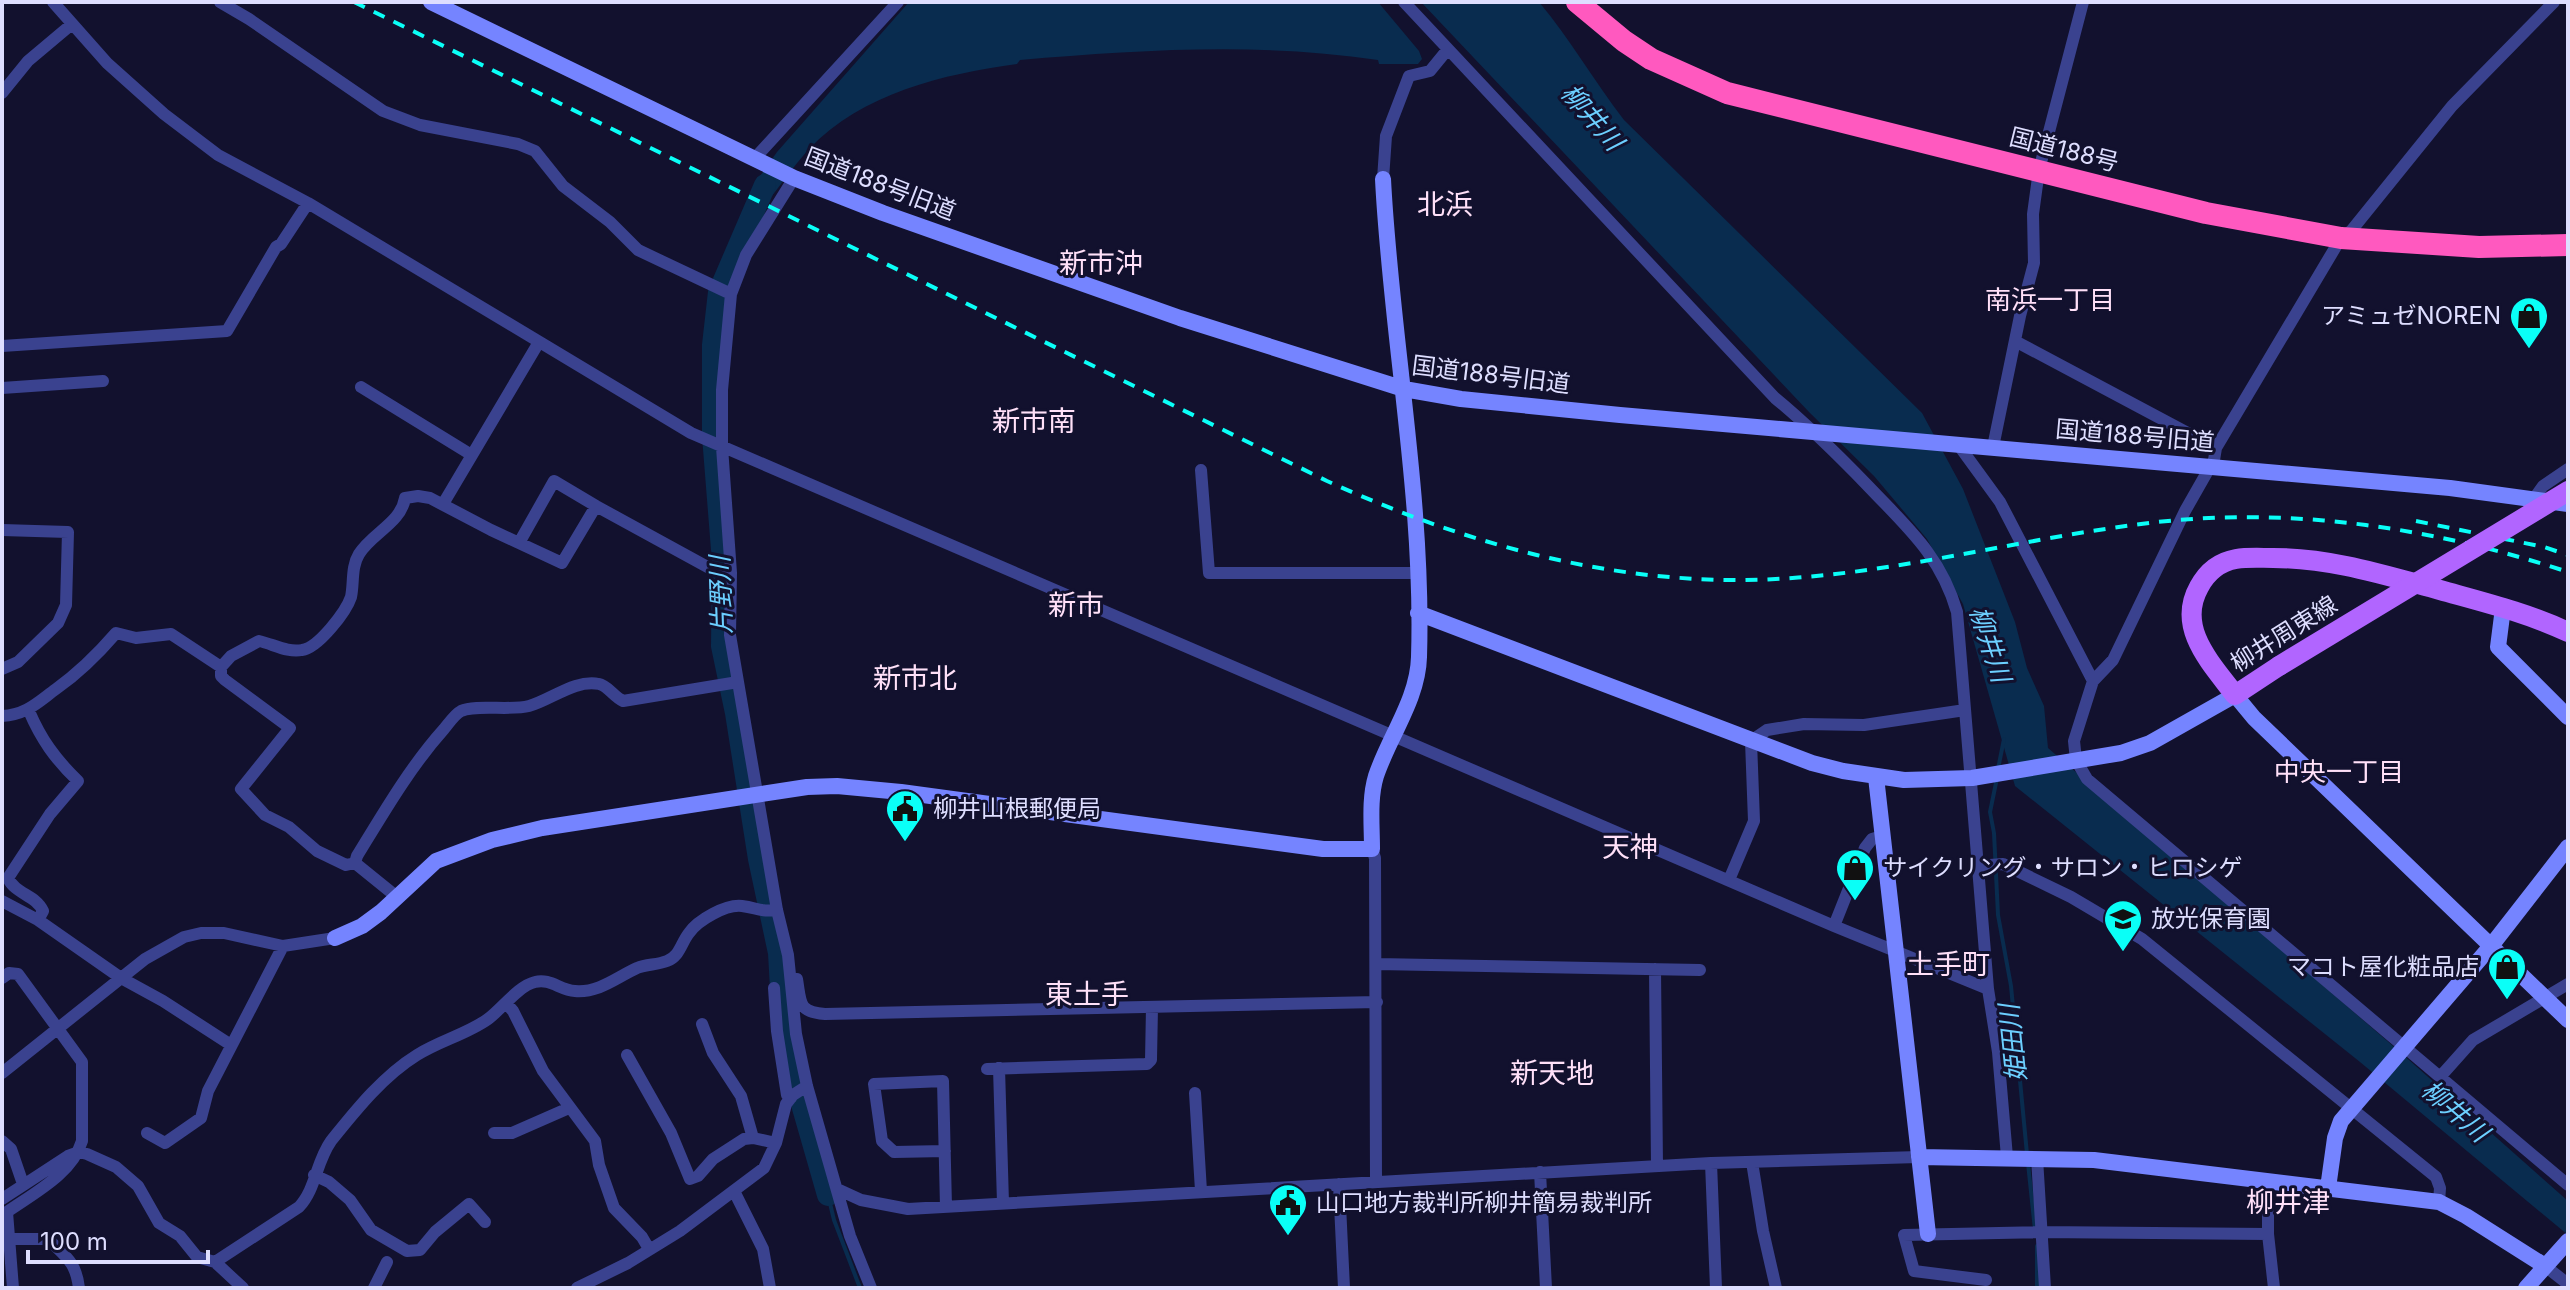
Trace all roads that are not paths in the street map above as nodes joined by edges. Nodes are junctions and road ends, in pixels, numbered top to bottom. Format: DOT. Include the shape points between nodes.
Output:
graph roads {
  1 [pos="53,2"];
  2 [pos="220,2"];
  3 [pos="431,2"];
  4 [pos="898,2"];
  5 [pos="1404,2"];
  6 [pos="1577,2"];
  7 [pos="2083,2"];
  8 [pos="2554,2"];
  9 [pos="72,24"];
  10 [pos="1448,49"];
  11 [pos="2,93"];
  12 [pos="756,160"];
  13 [pos="2039,170"];
  14 [pos="790,176"];
  15 [pos="1383,179"];
  16 [pos="308,203"];
  17 [pos="2341,238"];
  18 [pos="2568,245"];
  19 [pos="729,293"];
  20 [pos="2015,341"];
  21 [pos="539,342"];
  22 [pos="2,346"];
  23 [pos="103,381"];
  24 [pos="361,387"];
  25 [pos="2,388"];
  26 [pos="1404,389"];
  27 [pos="1820,431"];
  28 [pos="1952,443"];
  29 [pos="716,444"];
  30 [pos="1993,447"];
  31 [pos="2216,448"];
  32 [pos="470,454"];
  33 [pos="2210,468"];
  34 [pos="2568,469"];
  35 [pos="1201,470"];
  36 [pos="2568,491"];
  37 [pos="2533,500"];
  38 [pos="443,504"];
  39 [pos="2568,504"];
  40 [pos="596,506"];
  41 [pos="2,530"];
  42 [pos="519,543"];
  43 [pos="726,573"];
  44 [pos="1418,573"];
  45 [pos="2503,608"];
  46 [pos="1418,613"];
  47 [pos="2568,632"];
  48 [pos="221,667"];
  49 [pos="2,669"];
  50 [pos="2093,681"];
  51 [pos="738,682"];
  52 [pos="2235,695"];
  53 [pos="1965,710"];
  54 [pos="29,711"];
  55 [pos="2,716"];
  56 [pos="2568,717"];
  57 [pos="1393,735"];
  58 [pos="1751,741"];
  59 [pos="2071,761"];
  60 [pos="1876,777"];
  61 [pos="1972,778"];
  62 [pos="758,794"];
  63 [pos="1882,836"];
  64 [pos="2568,847"];
  65 [pos="1372,849"];
  66 [pos="355,863"];
  67 [pos="1980,866"];
  68 [pos="1729,880"];
  69 [pos="397,897"];
  70 [pos="2,901"];
  71 [pos="770,911"];
  72 [pos="38,920"];
  73 [pos="1834,926"];
  74 [pos="335,938"];
  75 [pos="283,946"];
  76 [pos="2491,946"];
  77 [pos="1894,951"];
  78 [pos="1377,964"];
  79 [pos="789,966"];
  80 [pos="1655,969"];
  81 [pos="1700,970"];
  82 [pos="2,978"];
  83 [pos="121,978"];
  84 [pos="2568,984"];
  85 [pos="774,988"];
  86 [pos="1988,989"];
  87 [pos="2545,997"];
  88 [pos="1377,1002"];
  89 [pos="507,1004"];
  90 [pos="1152,1007"];
  91 [pos="2568,1020"];
  92 [pos="702,1024"];
  93 [pos="59,1028"];
  94 [pos="231,1045"];
  95 [pos="2401,1052"];
  96 [pos="627,1055"];
  97 [pos="2,1073"];
  98 [pos="2440,1077"];
  99 [pos="798,1092"];
  100 [pos="1195,1093"];
  101 [pos="2351,1107"];
  102 [pos="569,1108"];
  103 [pos="147,1133"];
  104 [pos="494,1133"];
  105 [pos="753,1138"];
  106 [pos="2,1141"];
  107 [pos="776,1143"];
  108 [pos="945,1151"];
  109 [pos="79,1152"];
  110 [pos="1919,1157"];
  111 [pos="2025,1158"];
  112 [pos="1752,1162"];
  113 [pos="1711,1163"];
  114 [pos="1657,1166"];
  115 [pos="1540,1172"];
  116 [pos="314,1175"];
  117 [pos="1376,1182"];
  118 [pos="2268,1183"];
  119 [pos="23,1184"];
  120 [pos="1339,1184"];
  121 [pos="2568,1185"];
  122 [pos="2328,1188"];
  123 [pos="837,1189"];
  124 [pos="734,1191"];
  125 [pos="1201,1191"];
  126 [pos="2,1199"];
  127 [pos="2439,1202"];
  128 [pos="1003,1203"];
  129 [pos="946,1207"];
  130 [pos="5,1215"];
  131 [pos="485,1222"];
  132 [pos="2040,1232"];
  133 [pos="1928,1234"];
  134 [pos="2268,1234"];
  135 [pos="11,1239"];
  136 [pos="2565,1244"];
  137 [pos="649,1249"];
  138 [pos="215,1262"];
  139 [pos="387,1262"];
  140 [pos="2545,1266"];
  141 [pos="1986,1280"];
  142 [pos="2568,1284"];
  143 [pos="13,1288"];
  144 [pos="79,1288"];
  145 [pos="243,1288"];
  146 [pos="374,1288"];
  147 [pos="577,1288"];
  148 [pos="770,1288"];
  149 [pos="871,1288"];
  150 [pos="1344,1288"];
  151 [pos="1546,1288"];
  152 [pos="1716,1288"];
  153 [pos="1776,1288"];
  154 [pos="2045,1288"];
  155 [pos="2274,1288"];
  156 [pos="2526,1288"];
  1 -- 9 [label="street"];
  2 -- 19 [label="street" via="392,115 535,151 563,186 638,250"];
  3 -- 12 [label="street, 国道188号旧道"];
  4 -- 12 [label="street"];
  5 -- 10 [label="street"];
  6 -- 13 [label="highway, 国道188号" via="1651,59 1716,89"];
  7 -- 13 [label="street"];
  8 -- 17 [label="street" via="2452,106"];
  9 -- 11 [label="street" via="28,61"];
  9 -- 16 [label="street" via="126,81 218,155"];
  10 -- 15 [label="street" via="1430,71 1409,76 1386,136"];
  10 -- 27 [label="street" via="1775,398"];
  12 -- 14 [label="street, 国道188号旧道"];
  13 -- 17 [label="highway, 国道188号" via="2206,213"];
  13 -- 20 [label="street" via="2034,263"];
  14 -- 19 [label="street"];
  14 -- 26 [label="street, 国道188号旧道" via="1180,318"];
  15 -- 26 [label="street"];
  16 -- 21 [label="street"];
  16 -- 22 [label="street" via="227,331"];
  17 -- 18 [label="highway, 国道188号" via="2479,247"];
  17 -- 31 [label="street"];
  19 -- 29 [label="street"];
  20 -- 30 [label="street"];
  20 -- 31 [label="street"];
  21 -- 29 [label="street"];
  21 -- 32 [label="street"];
  23 -- 25 [label="street"];
  24 -- 32 [label="street"];
  26 -- 27 [label="street, 国道188号旧道" via="1490,402"];
  26 -- 44 [label="street"];
  27 -- 28 [label="street, 国道188号旧道"];
  27 -- 53 [label="street" via="1922,541 1952,593"];
  28 -- 30 [label="street, 国道188号旧道"];
  28 -- 50 [label="street" via="2000,502"];
  29 -- 43 [label="street"];
  29 -- 57 [label="street"];
  30 -- 33 [label="street, 国道188号旧道"];
  31 -- 33 [label="street"];
  32 -- 38 [label="street"];
  33 -- 37 [label="street, 国道188号旧道"];
  33 -- 50 [label="street" via="2113,660"];
  34 -- 37 [label="street"];
  35 -- 44 [label="street" via="1209,573"];
  36 -- 52 [label="main road, 柳井周東線, bridge"];
  37 -- 39 [label="street, 国道188号旧道"];
  38 -- 42 [label="street"];
  38 -- 48 [label="street" via="418,496 405,498 404,508 357,557 346,606 314,645 301,651 259,641"];
  40 -- 42 [label="street" via="562,563"];
  40 -- 42 [label="street" via="554,481"];
  40 -- 43 [label="street"];
  41 -- 49 [label="street" via="68,532 62,615 18,662"];
  43 -- 51 [label="street"];
  44 -- 46 [label="street"];
  45 -- 47 [label="main road, 柳井周東線"];
  45 -- 52 [label="main road, 柳井周東線" via="2339,563 2302,558 2220,564 2205,576 2190,609 2192,628"];
  45 -- 56 [label="street" via="2498,647"];
  46 -- 57 [label="street" via="1417,678"];
  46 -- 58 [label="street"];
  48 -- 54 [label="street" via="171,634 136,638 116,633 90,664"];
  48 -- 66 [label="street" via="225,680 290,728 241,789 265,815 317,851 346,865"];
  50 -- 59 [label="street"];
  51 -- 62 [label="street"];
  51 -- 66 [label="street" via="623,701 599,684 583,685 528,706 459,711 417,760"];
  52 -- 59 [label="street" via="2150,743"];
  52 -- 76 [label="street"];
  53 -- 58 [label="street" via="1864,725 1804,724 1767,730"];
  53 -- 61 [label="street"];
  54 -- 55 [label="street"];
  54 -- 72 [label="street" via="55,759 78,781 8,878 42,907"];
  57 -- 65 [label="street" via="1372,794"];
  57 -- 68 [label="street"];
  58 -- 60 [label="street" via="1812,763"];
  58 -- 68 [label="street" via="1754,821"];
  59 -- 61 [label="street"];
  59 -- 95 [label="street"];
  60 -- 61 [label="street"];
  60 -- 63 [label="street"];
  61 -- 67 [label="street"];
  62 -- 65 [label="street" via="807,787 869,788 1323,849"];
  62 -- 69 [label="street" via="492,840 436,861"];
  62 -- 71 [label="street"];
  63 -- 73 [label="street" via="1865,848"];
  63 -- 77 [label="street"];
  64 -- 76 [label="street"];
  65 -- 78 [label="street"];
  66 -- 69 [label="street"];
  67 -- 86 [label="street"];
  67 -- 101 [label="street" via="2003,864 2142,939"];
  68 -- 73 [label="street"];
  69 -- 74 [label="street" via="362,926"];
  70 -- 72 [label="street"];
  71 -- 79 [label="street"];
  71 -- 89 [label="street" via="725,909 698,924 667,961 638,968 606,985 574,991 539,981 524,986"];
  72 -- 83 [label="street"];
  73 -- 77 [label="street"];
  74 -- 75 [label="street"];
  75 -- 83 [label="street" via="201,933 168,945"];
  75 -- 94 [label="street"];
  76 -- 87 [label="street"];
  76 -- 95 [label="street"];
  77 -- 86 [label="street"];
  77 -- 110 [label="street"];
  78 -- 80 [label="street"];
  78 -- 88 [label="street"];
  79 -- 90 [label="street" via="809,1013"];
  79 -- 99 [label="street"];
  80 -- 81 [label="street"];
  80 -- 114 [label="street"];
  82 -- 93 [label="street" via="18,974"];
  83 -- 93 [label="street"];
  83 -- 94 [label="street"];
  84 -- 87 [label="street"];
  85 -- 99 [label="street" via="787,1095"];
  86 -- 111 [label="street"];
  87 -- 91 [label="street"];
  87 -- 98 [label="street" via="2473,1040"];
  88 -- 90 [label="street"];
  88 -- 117 [label="street"];
  89 -- 102 [label="street"];
  89 -- 116 [label="street" via="478,1026 396,1069 331,1141"];
  90 -- 128 [label="street" via="1147,1064 993,1068"];
  92 -- 105 [label="street" via="713,1053 741,1096"];
  93 -- 97 [label="street"];
  93 -- 109 [label="street" via="82,1062"];
  94 -- 103 [label="street" via="201,1118 165,1143"];
  95 -- 98 [label="street"];
  95 -- 101 [label="street"];
  96 -- 105 [label="street" via="690,1179 720,1153"];
  98 -- 121 [label="street"];
  99 -- 107 [label="street" via="786,1104"];
  99 -- 123 [label="street"];
  100 -- 125 [label="street"];
  101 -- 122 [label="street" via="2335,1138"];
  101 -- 127 [label="street" via="2436,1177"];
  102 -- 104 [label="street" via="512,1133"];
  102 -- 137 [label="street" via="595,1141 614,1208"];
  105 -- 107 [label="street"];
  106 -- 119 [label="street" via="11,1149"];
  107 -- 124 [label="street" via="764,1168"];
  108 -- 108 [label="street" via="943,1081 874,1084 882,1141 894,1152"];
  108 -- 129 [label="street"];
  109 -- 119 [label="street"];
  109 -- 130 [label="street"];
  109 -- 138 [label="street" via="116,1167 138,1186 159,1223 180,1236 197,1257"];
  110 -- 111 [label="street"];
  110 -- 112 [label="street"];
  110 -- 133 [label="street"];
  111 -- 118 [label="street" via="2094,1160"];
  111 -- 132 [label="street"];
  112 -- 113 [label="street"];
  112 -- 153 [label="street"];
  113 -- 114 [label="street"];
  113 -- 152 [label="street"];
  114 -- 115 [label="street"];
  115 -- 117 [label="street"];
  115 -- 151 [label="street"];
  116 -- 131 [label="street" via="350,1200 371,1230 407,1251 420,1250 469,1204"];
  116 -- 138 [label="street" via="309,1196 299,1207"];
  117 -- 120 [label="street"];
  118 -- 122 [label="street"];
  118 -- 134 [label="street"];
  119 -- 126 [label="street"];
  120 -- 125 [label="street"];
  120 -- 150 [label="street"];
  122 -- 127 [label="street"];
  123 -- 129 [label="street" via="883,1206"];
  123 -- 149 [label="street"];
  124 -- 137 [label="street"];
  124 -- 148 [label="street" via="763,1249"];
  125 -- 128 [label="street"];
  127 -- 140 [label="street"];
  128 -- 129 [label="street"];
  130 -- 135 [label="street"];
  132 -- 133 [label="street"];
  132 -- 134 [label="street"];
  132 -- 154 [label="street"];
  133 -- 141 [label="street" via="1904,1235 1914,1271"];
  134 -- 155 [label="street"];
  135 -- 143 [label="street"];
  135 -- 144 [label="street" via="48,1239 73,1263"];
  136 -- 140 [label="street"];
  137 -- 147 [label="street"];
  138 -- 145 [label="street"];
  139 -- 146 [label="street"];
  140 -- 142 [label="street"];
  140 -- 156 [label="street"];
}
